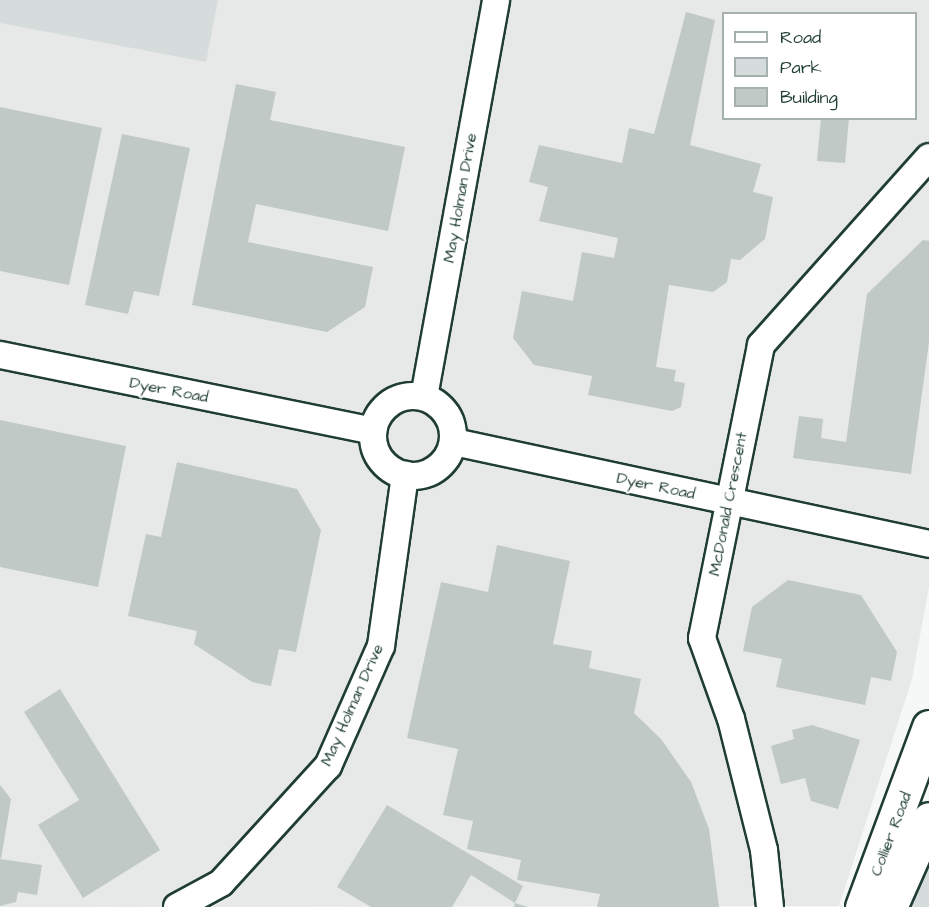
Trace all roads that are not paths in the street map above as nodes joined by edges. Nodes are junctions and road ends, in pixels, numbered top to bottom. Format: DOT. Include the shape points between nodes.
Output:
graph roads {
  1 [pos="496,0"];
  2 [pos="929,157"];
  3 [pos="0,355"];
  4 [pos="424,397"];
  5 [pos="373,431"];
  6 [pos="454,442"];
  7 [pos="405,476"];
  8 [pos="728,502"];
  9 [pos="929,544"];
  10 [pos="929,727"];
  11 [pos="929,819"];
  12 [pos="177,907"];
  13 [pos="770,907"];
  14 [pos="862,907"];
  15 [pos="890,907"];
  1 -- 4 [label="street, May Holman Drive"];
  2 -- 8 [label="street, McDonald Crescent" via="761,345"];
  3 -- 5 [label="street, Dyer Road"];
  4 -- 5 [label="street" via="410,395 385,406"];
  4 -- 6 [label="street" via="448,413"];
  5 -- 7 [label="street" via="381,460"];
  6 -- 7 [label="street" via="450,454 436,469"];
  6 -- 8 [label="street, Dyer Road"];
  7 -- 12 [label="street, May Holman Drive" via="381,646 328,766 221,883"];
  8 -- 9 [label="street, Dyer Road"];
  8 -- 13 [label="street, McDonald Crescent" via="702,638 731,719 764,850"];
  10 -- 14 [label="main road, Collier Road"];
  11 -- 15 [label="main road, Collier Road"];
}
